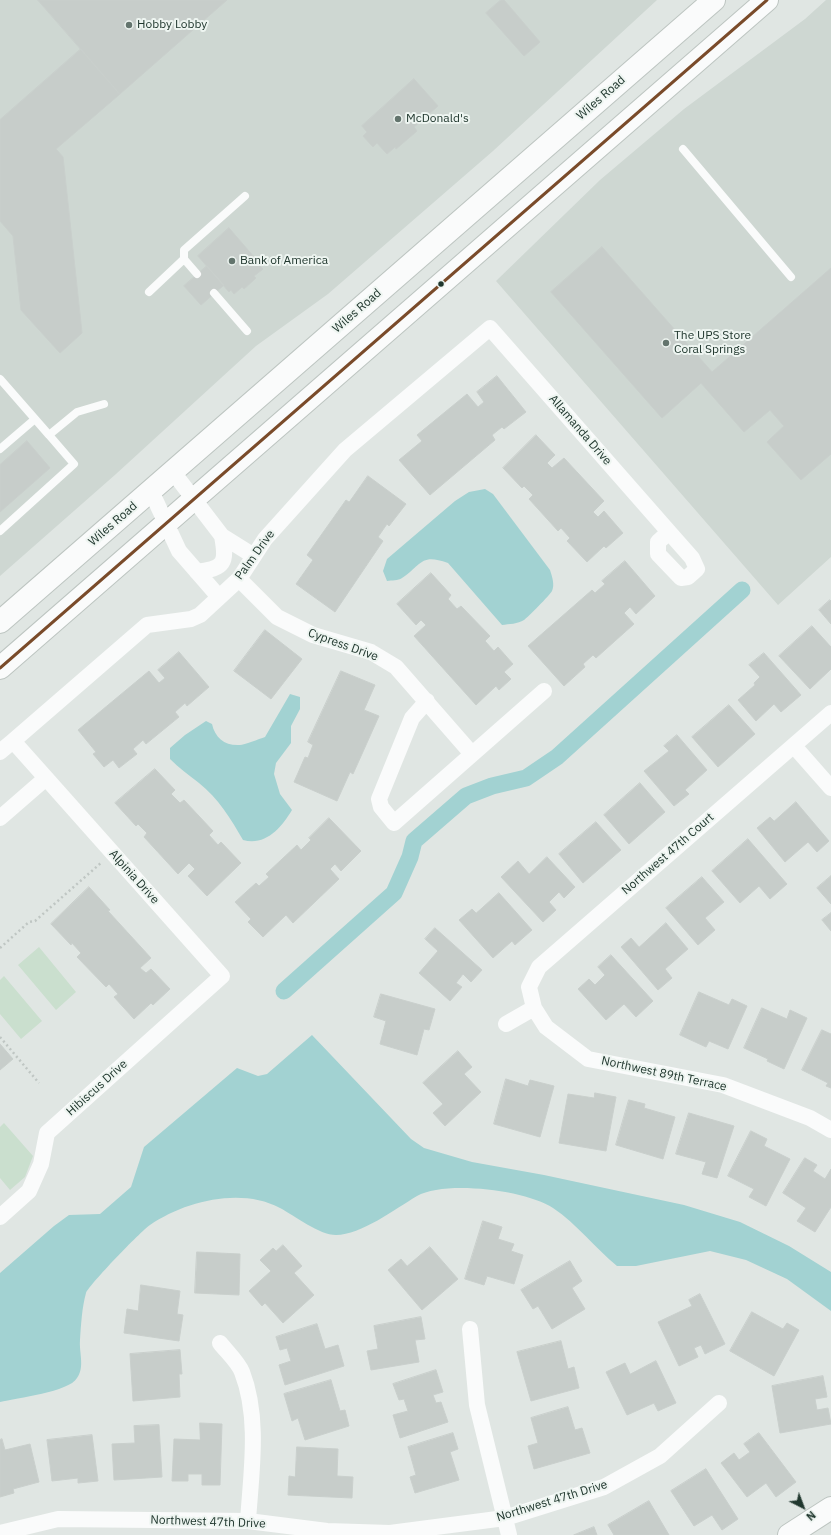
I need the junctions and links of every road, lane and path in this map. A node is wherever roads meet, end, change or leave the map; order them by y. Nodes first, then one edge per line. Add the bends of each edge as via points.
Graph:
1 (714, 0) edge
2 (767, 0) edge
3 (683, 149) dead end
4 (245, 196) dead end
5 (184, 259) junction
6 (197, 274) dead end
7 (791, 277) dead end
8 (148, 292) dead end
9 (214, 294) dead end
10 (490, 328) joint
11 (246, 331) dead end
12 (0, 378) edge
13 (104, 404) dead end
14 (35, 419) junction
15 (49, 435) junction
16 (0, 450) edge
17 (173, 472) junction
18 (151, 491) junction
19 (193, 499) junction
20 (166, 523) junction
21 (0, 531) edge
22 (669, 532) dead end
23 (222, 536) junction
24 (254, 556) junction
25 (197, 572) junction
26 (239, 579) junction
27 (219, 597) junction
28 (0, 622) edge
29 (0, 668) edge
30 (544, 691) dead end
31 (427, 701) junction
32 (831, 713) edge
33 (13, 741) junction
34 (794, 746) junction
35 (0, 752) edge
36 (472, 754) junction
37 (46, 778) junction
38 (831, 788) edge
39 (0, 818) edge
40 (113, 853) junction
41 (0, 948) edge
42 (222, 976) joint
43 (534, 1008) junction
44 (506, 1024) dead end
45 (0, 1037) edge
46 (39, 1083) dead end
47 (831, 1130) edge
48 (0, 1217) edge
49 (470, 1329) dead end
50 (220, 1343) dead end
51 (719, 1403) dead end
52 (831, 1508) edge
53 (506, 1518) junction
54 (248, 1521) junction
55 (0, 1533) edge
56 (509, 1535) edge
57 (789, 1535) edge

1 - 17 main road, Wiles Road
2 - 19 main road
3 - 7 lane
4 - 5 lane via 184,250
5 - 6 lane
5 - 8 lane
9 - 11 lane
10 - 22 street, Allamanda Drive
10 - 24 street, Palm Drive via 345,450 265,539
12 - 14 lane
13 - 15 lane via 77,412
14 - 15 lane
14 - 16 lane
15 - 21 lane via 74,464
17 - 18 main road, Wiles Road
17 - 19 street
18 - 20 street
18 - 28 main road, Wiles Road
19 - 20 main road
19 - 23 street
20 - 25 street via 179,551
20 - 29 main road
23 - 24 street
23 - 25 street via 225,556 220,565 214,570
24 - 26 street, Palm Drive
25 - 27 street
26 - 27 street, Palm Drive
26 - 31 street, Cypress Drive via 277,617 313,635 371,652 396,667
27 - 33 street, Palm Drive via 200,615 191,619 147,625
30 - 36 street
31 - 36 street, Cypress Drive
31 - 36 street via 412,718 379,800 381,807 394,823
32 - 34 street, Northwest 47th Court
33 - 35 street, Palm Drive
33 - 37 street
34 - 38 street
34 - 43 street, Northwest 47th Court via 539,967 529,987
37 - 39 street
37 - 40 street, Alpinia Drive
40 - 41 path
40 - 42 street, Alpinia Drive
42 - 48 street, Hibiscus Drive via 47,1133 41,1164 30,1191
43 - 44 street
43 - 47 street, Northwest 89th Terrace via 546,1027 588,1059 723,1085 810,1118
45 - 46 path
49 - 53 street via 476,1405
50 - 54 street via 241,1371 252,1404
51 - 53 street, Northwest 47th Drive via 660,1456 604,1487
52 - 57 main road
53 - 54 street, Northwest 47th Drive via 390,1532 327,1531
53 - 56 street
54 - 55 street, Northwest 47th Drive via 58,1519

